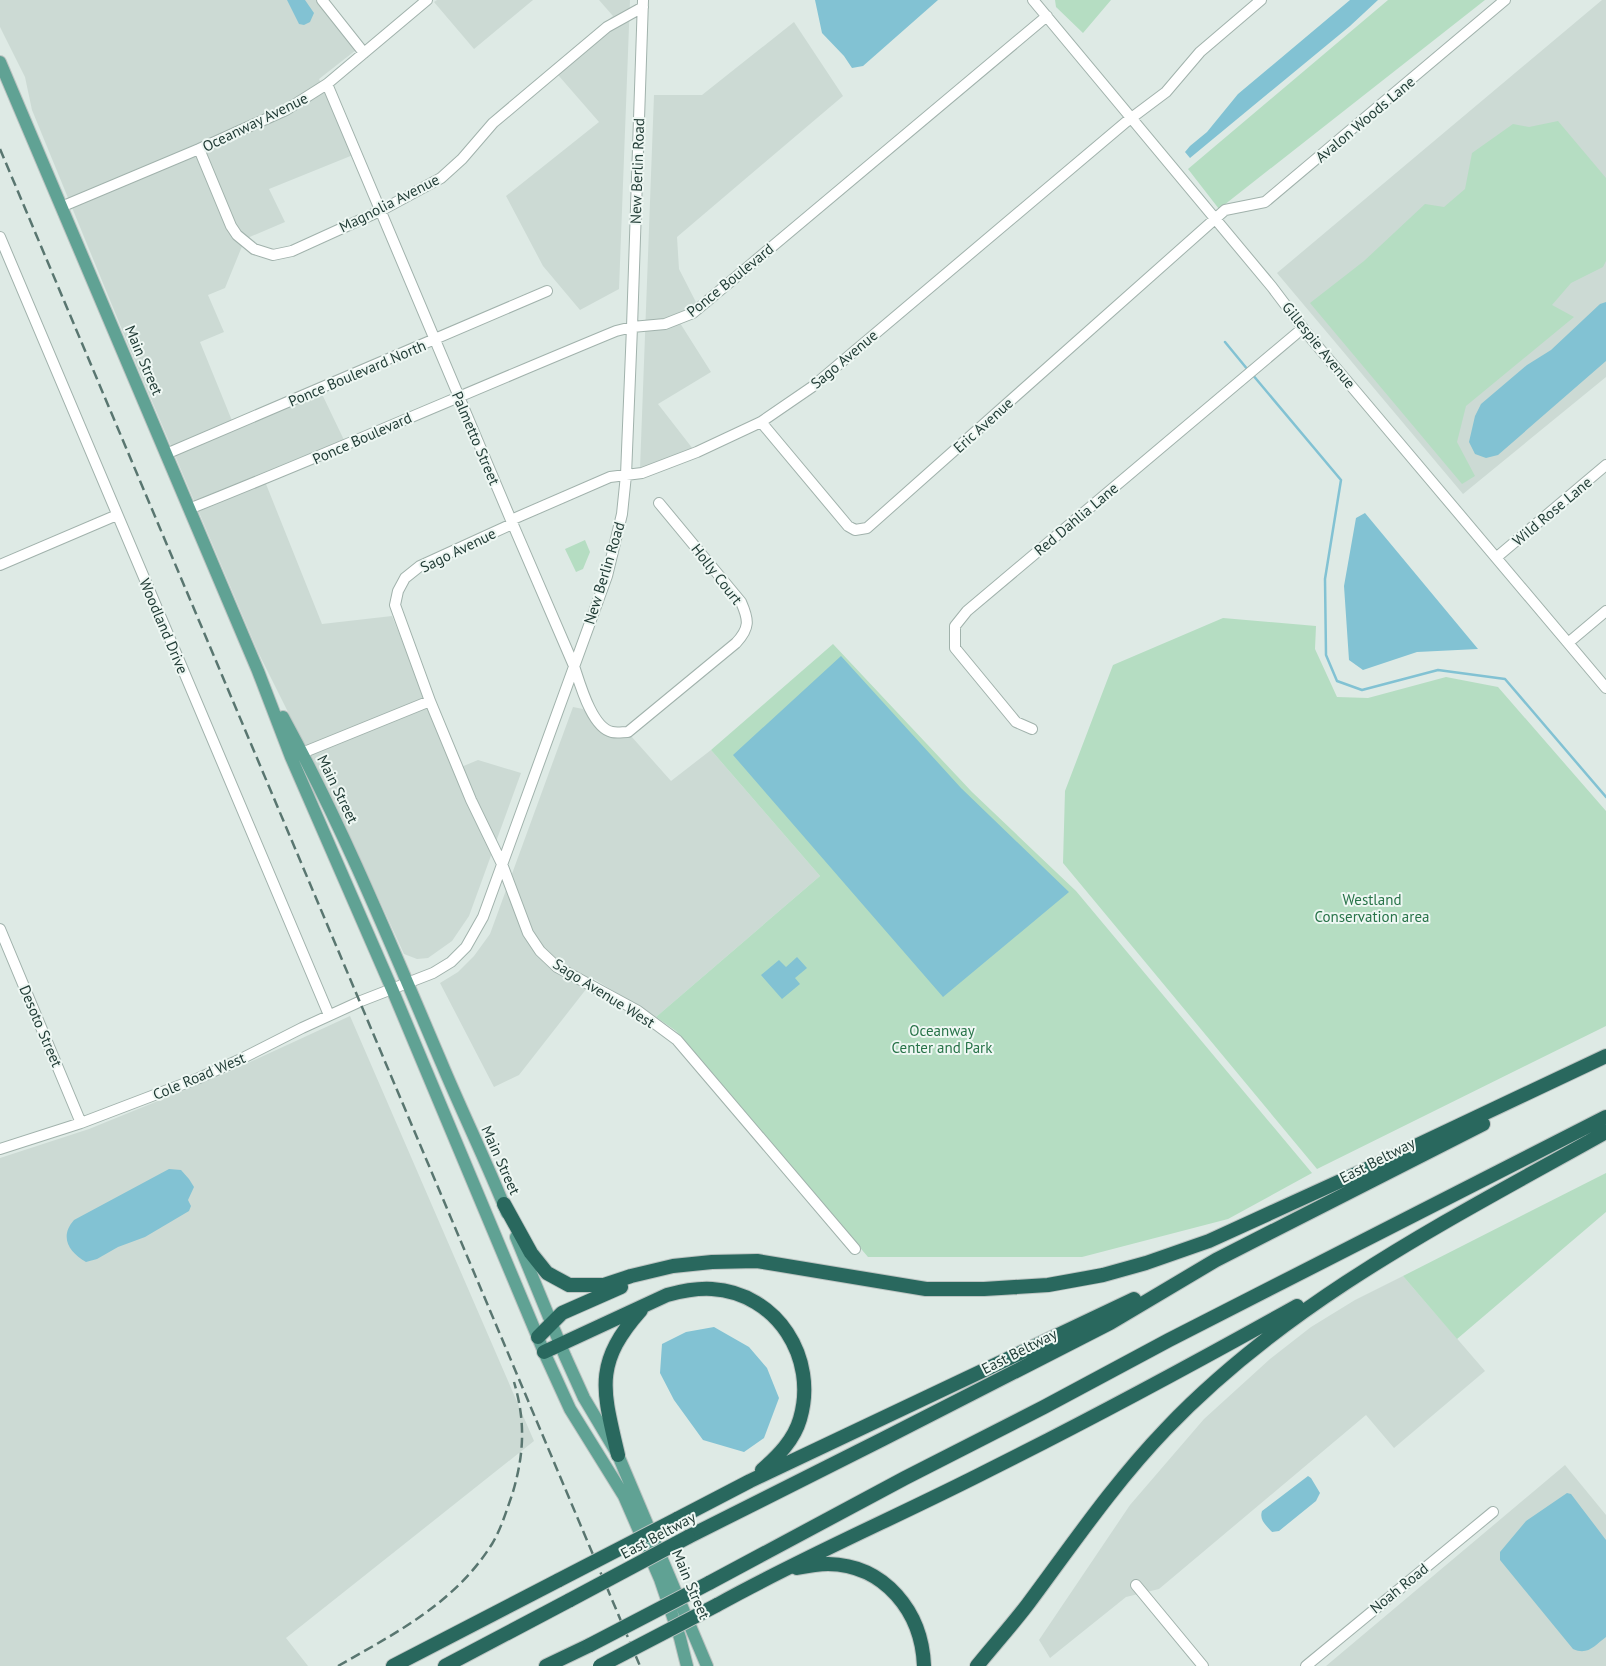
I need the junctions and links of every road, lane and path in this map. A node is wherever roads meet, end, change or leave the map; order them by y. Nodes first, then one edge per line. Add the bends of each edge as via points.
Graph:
1 (322, 0) edge
2 (427, 0) edge
3 (1033, 0) edge
4 (1261, 0) edge
5 (1505, 0) edge
6 (643, 3) edge
7 (1047, 16) junction
8 (364, 53) junction
9 (0, 62) edge
10 (327, 84) junction
11 (1131, 118) junction
12 (199, 150) junction
13 (61, 207) junction
14 (380, 211) junction
15 (1215, 218) junction
16 (0, 237) edge
17 (547, 291) dead end
18 (632, 327) junction
19 (1303, 328) junction
20 (435, 340) junction
21 (459, 396) junction
22 (761, 422) junction
23 (166, 454) junction
24 (1606, 465) edge
25 (626, 475) junction
26 (659, 504) dead end
27 (189, 509) junction
28 (117, 515) junction
29 (512, 522) junction
30 (1497, 557) junction
31 (0, 565) edge
32 (395, 605) joint
33 (1606, 611) edge
34 (1568, 643) junction
35 (574, 666) junction
36 (258, 671) junction
37 (1606, 688) edge
38 (430, 701) junction
39 (661, 706) joint
40 (1032, 729) dead end
41 (302, 753) junction
42 (502, 864) junction
43 (0, 929) edge
44 (408, 984) junction
45 (392, 989) junction
46 (329, 1015) junction
47 (1606, 1056) edge
48 (1606, 1060) edge
49 (1606, 1117) edge
50 (81, 1123) junction
51 (1606, 1132) edge
52 (0, 1149) edge
53 (504, 1204) junction
54 (855, 1249) dead end
55 (1396, 1251) junction
56 (1216, 1260) junction
57 (673, 1266) junction
58 (645, 1306) junction
59 (551, 1324) junction
60 (538, 1338) junction
61 (560, 1344) junction
62 (544, 1352) junction
63 (618, 1455) junction
64 (750, 1481) junction
65 (1493, 1512) dead end
66 (782, 1571) junction
67 (1136, 1585) dead end
68 (1026, 1606) junction
69 (393, 1666) edge
70 (445, 1666) edge
71 (546, 1666) edge
72 (600, 1666) edge
73 (687, 1666) edge
74 (707, 1666) edge
75 (924, 1666) edge
76 (978, 1666) edge
77 (987, 1666) edge
78 (1203, 1666) edge
79 (1306, 1666) edge

1 - 8 street
2 - 8 street, Oceanway Avenue
3 - 7 street, Gillespie Avenue
4 - 11 street, Sago Avenue via 1200,52 1166,92
5 - 15 street, Avalon Woods Lane via 1265,202 1225,210
6 - 14 street, Magnolia Avenue via 607,27 493,123 441,178
6 - 18 street, New Berlin Road
7 - 11 street, Gillespie Avenue
7 - 18 street, Ponce Boulevard via 693,313 665,324
8 - 10 street, Oceanway Avenue
9 - 13 main road, Main Street
10 - 12 street, Oceanway Avenue via 286,110
10 - 14 street, Palmetto Street
11 - 15 street, Gillespie Avenue
11 - 22 street, Sago Avenue via 812,387
12 - 13 street, Oceanway Avenue
12 - 14 street, Magnolia Avenue via 231,226 245,243 263,253 273,255 292,251
13 - 23 main road, Main Street
14 - 20 street, Palmetto Street
15 - 19 street, Gillespie Avenue
15 - 22 street, Eric Avenue via 866,528 855,530 848,526
16 - 28 street, Woodland Drive
17 - 20 street, Ponce Boulevard North
18 - 21 street, Ponce Boulevard
18 - 25 street, New Berlin Road
19 - 30 street, Gillespie Avenue
19 - 40 street, Red Dahlia Lane via 967,610 955,626 955,648 1016,722
20 - 21 street, Palmetto Street
20 - 23 street, Ponce Boulevard North
21 - 27 street, Ponce Boulevard
21 - 29 street, Palmetto Street
22 - 25 street, Sago Avenue via 697,452 642,473
23 - 27 main road, Main Street
24 - 30 street, Wild Rose Lane
25 - 29 street, Sago Avenue via 610,477
25 - 35 street, New Berlin Road via 622,514 607,576
26 - 39 street, Holly Court via 741,602 747,615 743,636
27 - 36 main road, Main Street
28 - 31 street
28 - 46 street, Woodland Drive
29 - 32 street, Sago Avenue via 420,566 405,578
29 - 35 street, Palmetto Street
30 - 34 street, Gillespie Avenue
32 - 38 street, Sago Avenue West
33 - 34 street
34 - 37 street, Gillespie Avenue
35 - 39 street, Palmetto Street via 593,713 600,725 611,732 628,732
35 - 42 street, New Berlin Road
36 - 41 main road, Main Street
36 - 45 main road, Main Street via 291,757
38 - 41 street
38 - 42 street, Sago Avenue West
41 - 44 main road, Main Street via 342,833
42 - 44 street, New Berlin Road via 483,917 466,947 439,970
42 - 54 street, Sago Avenue West via 528,933 540,952 558,967 638,1011 677,1040
43 - 50 street, Desoto Street
44 - 45 street, New Berlin Road
44 - 53 main road, Main Street
45 - 46 street, Cole Road West
45 - 60 main road, Main Street
46 - 50 street, Cole Road West via 199,1078
47 - 57 highway via 1218,1237 1103,1275 1013,1288 926,1289 757,1261
48 - 56 highway, East Beltway
49 - 71 highway, bridge via 1169,1340
50 - 52 street, Cole Road West
51 - 55 highway
53 - 57 highway via 531,1253 547,1273 569,1285 604,1285
53 - 59 main road, Main Street
55 - 66 highway via 1033,1447
55 - 68 highway via 1320,1298 1276,1330 1166,1429 1117,1484
56 - 64 highway
56 - 70 highway, East Beltway, bridge via 1110,1323 688,1537
57 - 59 highway via 562,1313
58 - 61 highway
58 - 63 highway via 614,1346 605,1378 605,1397
58 - 64 highway via 684,1291 726,1291 758,1304 774,1316 790,1336 802,1362 805,1392 800,1419 779,1455
59 - 60 highway
59 - 61 main road, Main Street
60 - 62 main road, Main Street
61 - 62 highway
61 - 63 main road, Main Street via 584,1398
62 - 73 main road, Main Street via 570,1409 624,1496 660,1579
63 - 74 main road, Main Street
64 - 69 highway, bridge
65 - 79 street, Noah Road
66 - 72 highway, bridge
66 - 75 highway via 828,1564 849,1567 888,1587 906,1605 916,1625
67 - 78 street
68 - 76 highway
68 - 77 highway

